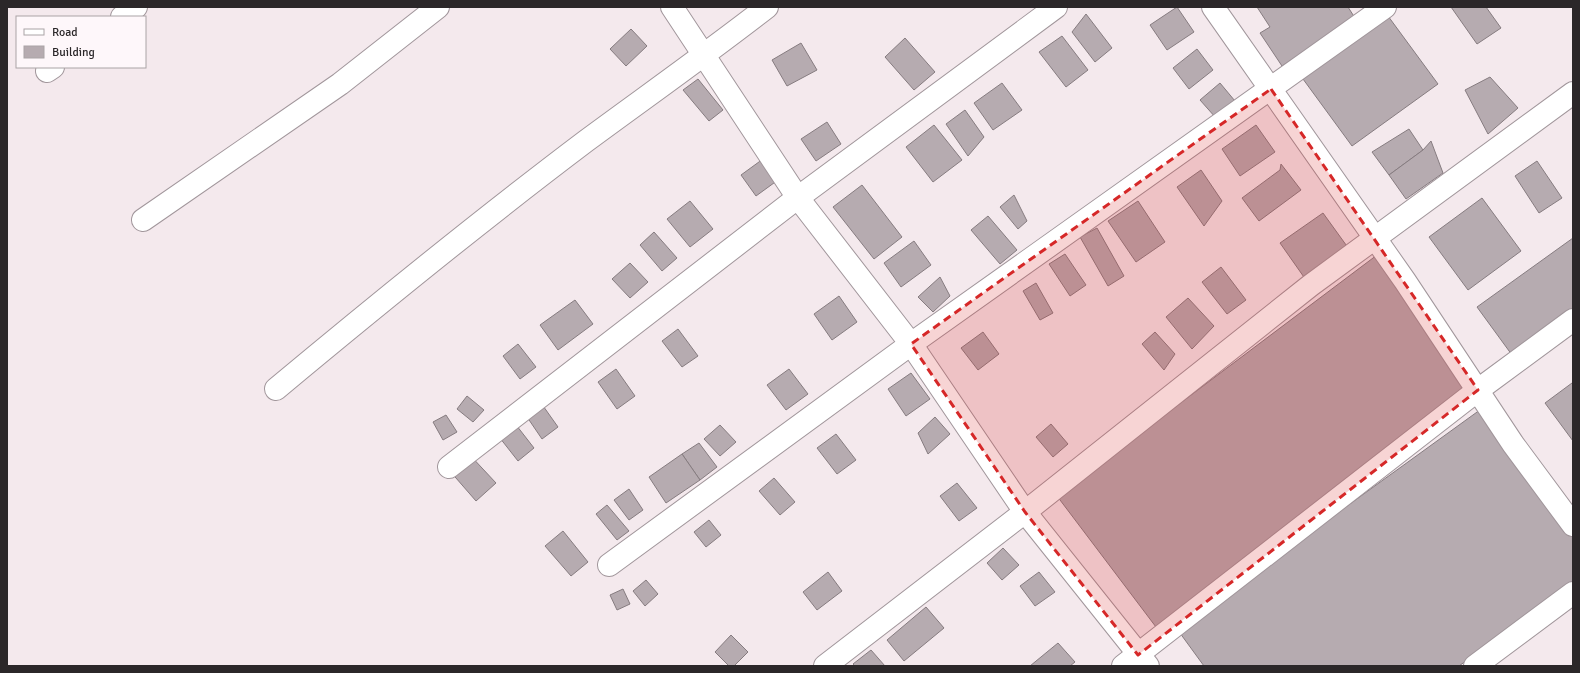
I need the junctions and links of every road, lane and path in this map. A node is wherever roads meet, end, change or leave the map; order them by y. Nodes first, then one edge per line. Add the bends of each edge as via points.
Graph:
1 (136, 7) edge
2 (438, 7) edge
3 (672, 7) edge
4 (767, 7) edge
5 (1056, 7) edge
6 (1212, 7) edge
7 (1385, 7) edge
8 (123, 16) edge
9 (704, 56) junction
10 (1271, 89) junction
11 (1573, 93) edge
12 (798, 198) junction
13 (143, 220) dead end
14 (1375, 237) junction
15 (1573, 320) edge
16 (911, 344) junction
17 (276, 388) dead end
18 (1478, 390) junction
19 (449, 467) dead end
20 (1025, 512) junction
21 (1573, 525) edge
22 (609, 565) dead end
23 (1573, 594) edge
24 (1137, 662) edge
25 (825, 666) edge
26 (1475, 666) edge

1 - 8 street
2 - 13 street via 340,84
3 - 9 street
4 - 9 street
5 - 12 street
6 - 10 street
7 - 10 street
9 - 12 street
9 - 17 street via 587,141 432,260
10 - 14 street
10 - 16 street
11 - 14 street
12 - 16 street
12 - 19 street
14 - 18 street
14 - 20 street
15 - 18 street
16 - 20 street
16 - 22 street
18 - 21 street via 1513,444
18 - 24 street
20 - 24 street
20 - 25 street
23 - 26 street

